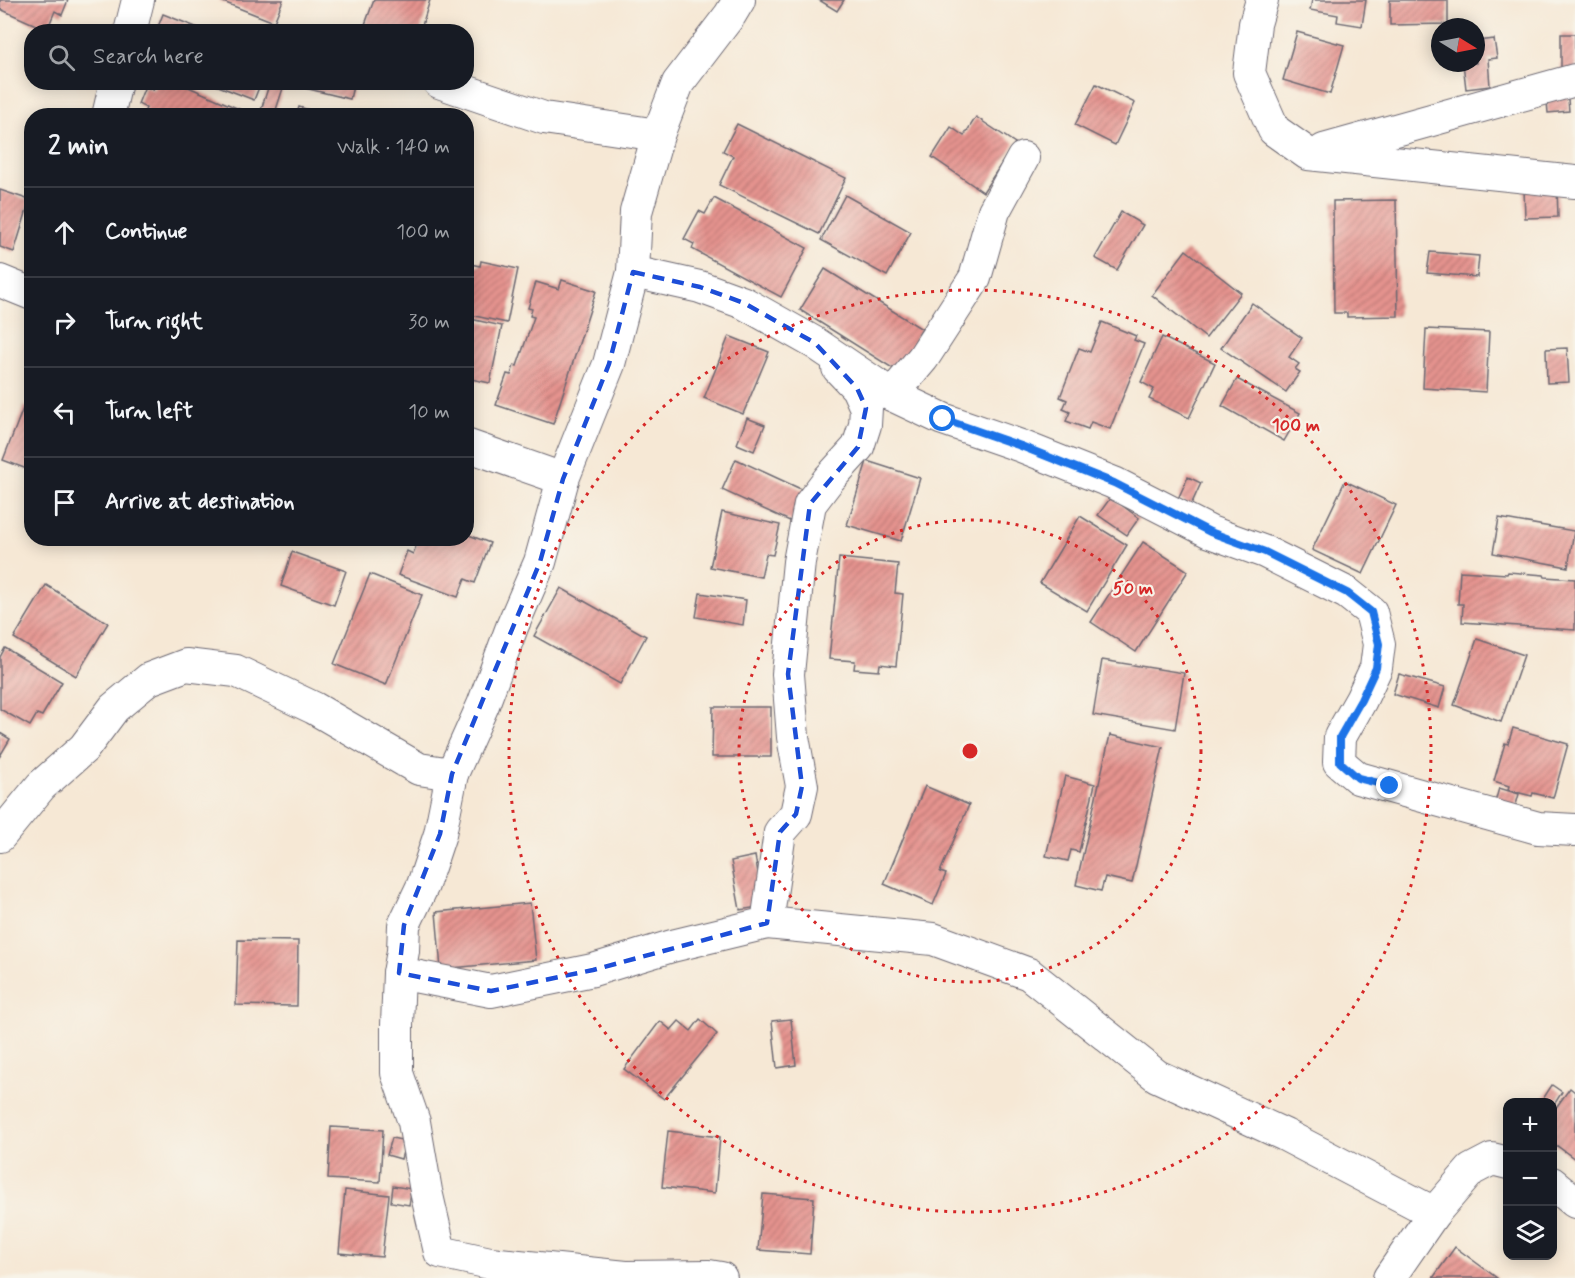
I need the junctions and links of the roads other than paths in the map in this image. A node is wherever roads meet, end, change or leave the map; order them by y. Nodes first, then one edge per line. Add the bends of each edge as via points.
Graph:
1 (138, 0) edge
2 (1262, 0) edge
3 (732, 5) edge
4 (132, 24) edge
5 (1575, 80) edge
6 (114, 90) edge
7 (462, 90) edge
8 (110, 108) edge
9 (658, 135) junction
10 (1308, 154) junction
11 (1023, 158) dead end
12 (1575, 182) edge
13 (633, 272) junction
14 (815, 343) junction
15 (892, 395) junction
16 (474, 448) edge
17 (563, 479) junction
18 (452, 774) junction
19 (1575, 830) edge
20 (0, 836) edge
21 (767, 923) junction
22 (399, 973) junction
23 (1503, 1162) edge
24 (1557, 1187) edge
25 (1575, 1202) edge
26 (1434, 1213) junction
27 (721, 1278) edge
28 (1389, 1278) edge

1 - 4 street
2 - 10 street via 1249,73 1274,130
3 - 9 street via 678,84
5 - 10 street
6 - 8 street
7 - 9 street via 544,118
9 - 13 street via 636,212
10 - 12 street
11 - 15 street via 994,211 975,278 923,358
13 - 14 street via 700,287 744,303
13 - 17 street via 609,364
14 - 15 street
14 - 21 street via 857,388 866,408 865,425 858,447 810,504 799,562 788,674 802,786 796,814 780,832
15 - 19 street via 943,419 1114,483 1210,532 1265,552 1347,593 1371,612 1379,644 1376,668 1340,737 1340,762 1358,778 1538,828
16 - 17 street
17 - 18 street via 540,562
18 - 20 street via 419,769 314,708 236,671 186,665 149,679 114,708 84,748 41,786
18 - 22 street via 440,834 404,925
21 - 22 street via 592,970 490,991
21 - 26 street via 933,939 1029,974 1157,1076 1285,1135
22 - 27 street via 397,1073 414,1122 440,1252 490,1263 626,1277
23 - 26 street via 1492,1159 1471,1170
24 - 25 street
26 - 28 street

